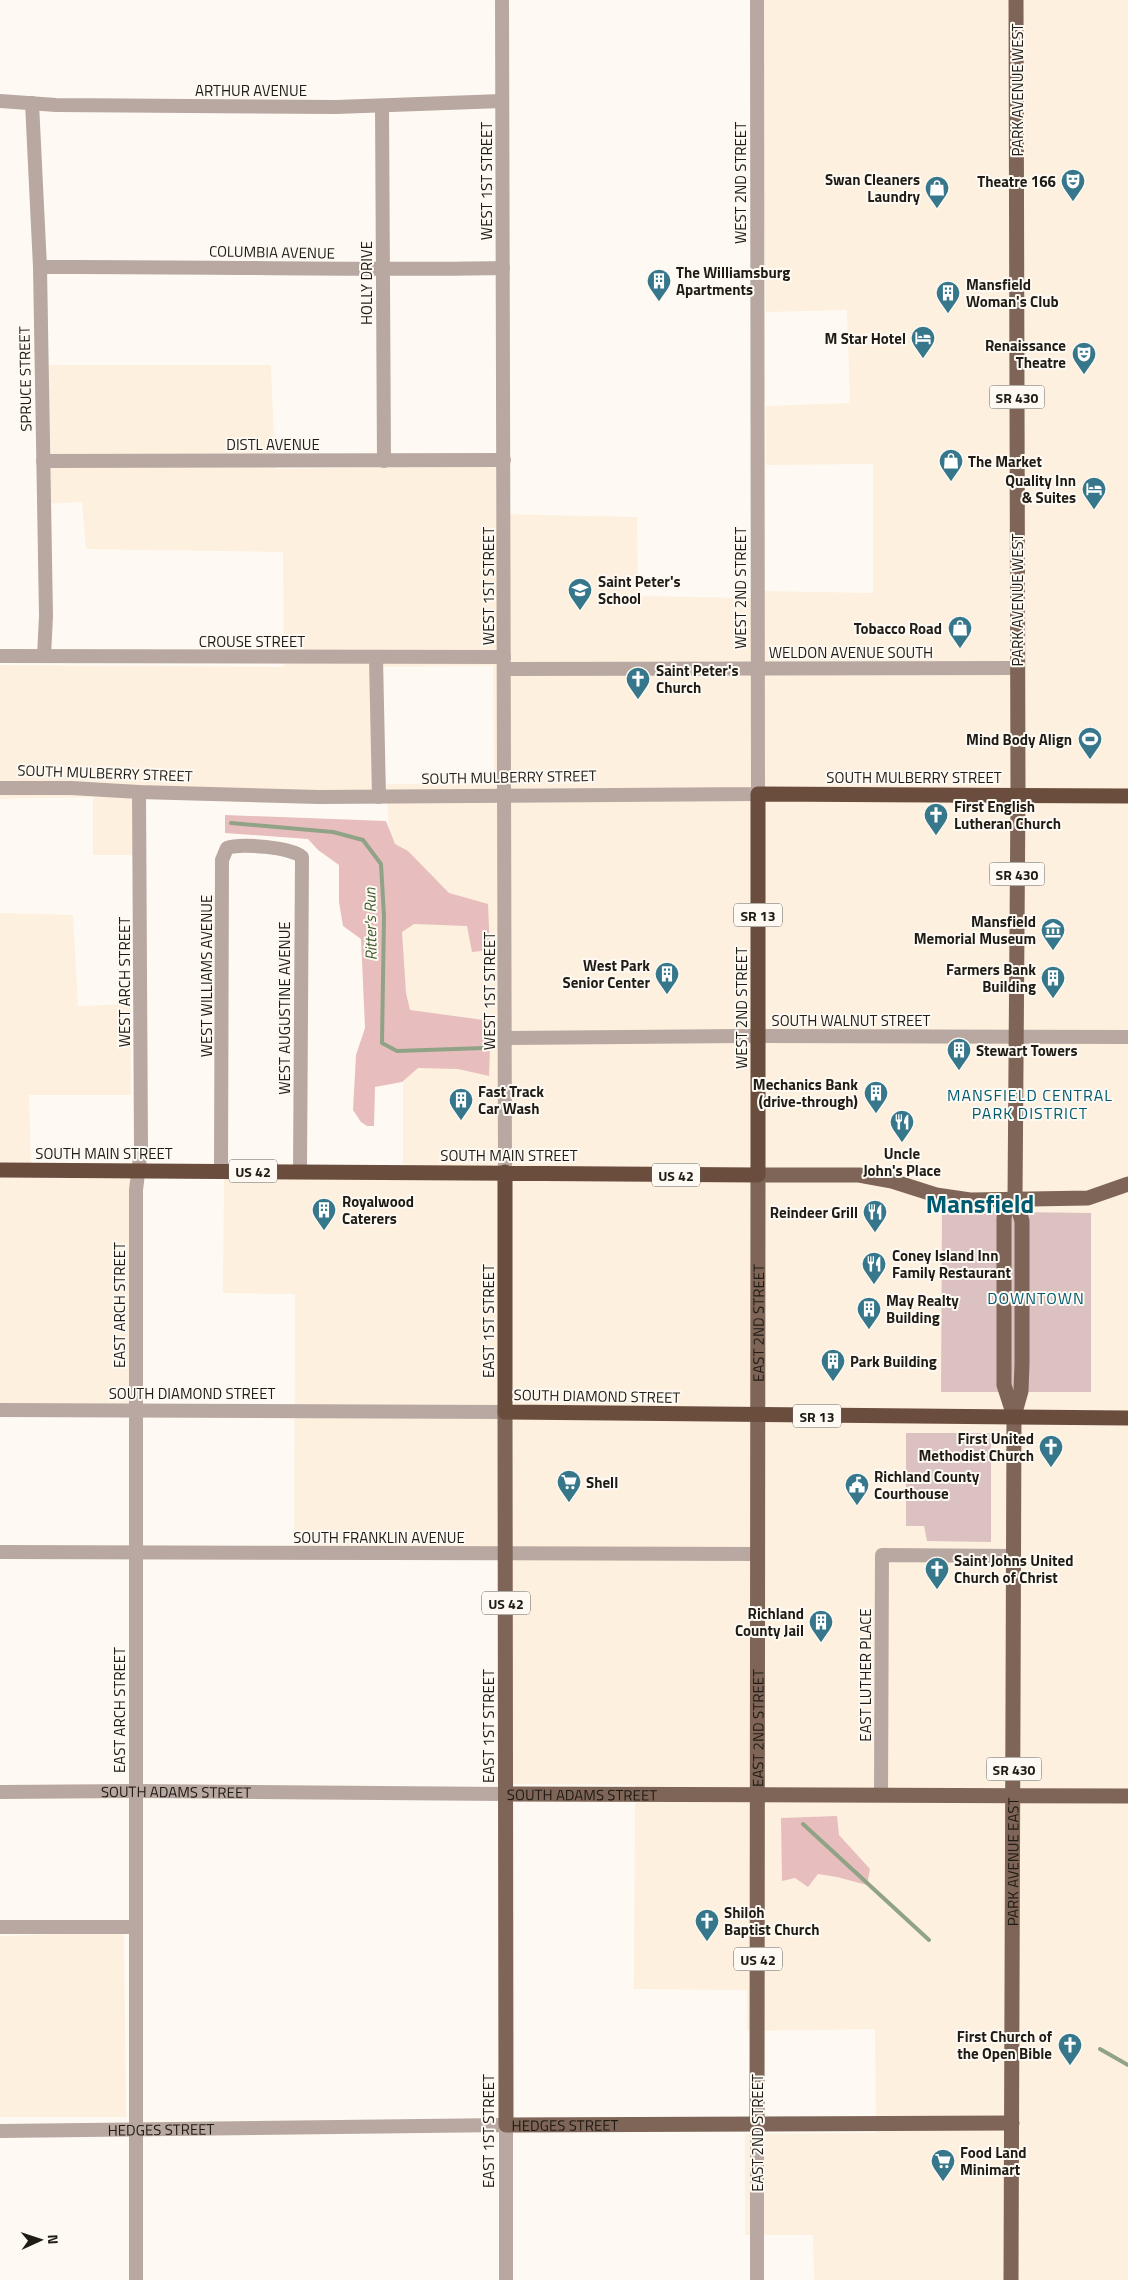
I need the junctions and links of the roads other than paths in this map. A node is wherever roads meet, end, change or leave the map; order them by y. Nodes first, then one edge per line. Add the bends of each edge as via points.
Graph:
1 (502, 0) edge
2 (757, 0) edge
3 (1016, 0) edge
4 (0, 101) edge
5 (32, 102) junction
6 (502, 102) junction
7 (382, 106) junction
8 (40, 267) junction
9 (503, 268) junction
10 (382, 270) junction
11 (504, 460) junction
12 (43, 461) junction
13 (384, 461) junction
14 (0, 656) edge
15 (44, 656) junction
16 (376, 658) junction
17 (504, 663) junction
18 (758, 668) junction
19 (1017, 668) junction
20 (0, 788) edge
21 (139, 792) junction
22 (758, 794) junction
23 (505, 795) junction
24 (1018, 795) junction
25 (1128, 796) edge
26 (379, 797) junction
27 (293, 852) joint
28 (758, 1036) junction
29 (1128, 1037) edge
30 (505, 1038) junction
31 (1017, 1038) junction
32 (0, 1170) edge
33 (138, 1171) junction
34 (221, 1171) junction
35 (300, 1171) junction
36 (505, 1172) junction
37 (758, 1175) junction
38 (1128, 1184) edge
39 (1015, 1199) junction
40 (0, 1410) edge
41 (135, 1410) junction
42 (505, 1412) junction
43 (758, 1416) junction
44 (1014, 1416) junction
45 (1128, 1418) edge
46 (135, 1551) junction
47 (0, 1552) edge
48 (506, 1553) junction
49 (758, 1554) junction
50 (1014, 1556) junction
51 (135, 1791) junction
52 (0, 1792) edge
53 (506, 1794) junction
54 (757, 1795) junction
55 (882, 1795) junction
56 (1014, 1796) junction
57 (1128, 1796) edge
58 (0, 1927) edge
59 (135, 1927) junction
60 (1012, 2123) junction
61 (757, 2124) junction
62 (506, 2125) junction
63 (135, 2129) junction
64 (0, 2131) edge
65 (136, 2280) edge
66 (506, 2280) edge
67 (756, 2280) edge
68 (1011, 2280) edge

1 - 6 street, WEST 1ST STREET
2 - 18 street, WEST 2ND STREET
3 - 19 main road, PARK AVENUE WEST / SR 430
4 - 5 street, ARTHUR AVENUE
5 - 7 street, ARTHUR AVENUE via 75,105
5 - 8 street, SPRUCE STREET
6 - 7 street, ARTHUR AVENUE
6 - 9 street, WEST 1ST STREET
7 - 10 street, HOLLY DRIVE
8 - 10 street, COLUMBIA AVENUE
8 - 12 street, SPRUCE STREET
9 - 10 street, COLUMBIA AVENUE
9 - 11 street, WEST 1ST STREET
10 - 13 street, HOLLY DRIVE
11 - 13 street, DISTL AVENUE
11 - 17 street, WEST 1ST STREET
12 - 13 street, DISTL AVENUE
12 - 15 street, SPRUCE STREET
14 - 15 street, CROUSE STREET
15 - 16 street, CROUSE STREET
16 - 17 street, CROUSE STREET
16 - 26 street
17 - 18 street, WELDON AVENUE SOUTH
17 - 23 street, WEST 1ST STREET
18 - 19 street, WELDON AVENUE SOUTH
18 - 22 street, WEST 2ND STREET
19 - 24 main road, PARK AVENUE WEST / SR 430
20 - 21 street, SOUTH MULBERRY STREET
21 - 26 street, SOUTH MULBERRY STREET
21 - 33 street, WEST ARCH STREET via 141,1149
22 - 23 street, SOUTH MULBERRY STREET
22 - 24 highway, SOUTH MULBERRY STREET
22 - 28 highway, WEST 2ND STREET / SR 13
23 - 26 street, SOUTH MULBERRY STREET
23 - 30 street, WEST 1ST STREET
24 - 25 highway, SOUTH MULBERRY STREET
24 - 31 main road, PARK AVENUE WEST / SR 430
27 - 34 street, WEST WILLIAMS AVENUE via 236,844 227,848 222,860
27 - 35 street, WEST AUGUSTINE AVENUE via 302,857
28 - 30 street, SOUTH WALNUT STREET
28 - 31 street, SOUTH WALNUT STREET
28 - 37 highway, WEST 2ND STREET / SR 13
29 - 31 street, SOUTH WALNUT STREET
30 - 36 street, WEST 1ST STREET
31 - 39 main road, PARK AVENUE WEST / SR 430
32 - 33 highway, SOUTH MAIN STREET / US 42
33 - 34 highway, SOUTH MAIN STREET / US 42
33 - 41 street, EAST ARCH STREET
34 - 35 highway, SOUTH MAIN STREET / US 42
35 - 36 highway, SOUTH MAIN STREET / US 42
36 - 37 highway, SOUTH MAIN STREET / US 42
36 - 42 highway, EAST 1ST STREET / US 42
37 - 39 main road, SOUTH MAIN STREET via 859,1175 952,1198
37 - 43 main road, EAST 2ND STREET / US 42
38 - 39 main road, SOUTH MAIN STREET via 1088,1198
39 - 44 main road, PARK AVENUE EAST / SR 430 via 1022,1221 1022,1364 1021,1390
40 - 41 street, SOUTH DIAMOND STREET
41 - 42 street, SOUTH DIAMOND STREET
41 - 46 street, EAST ARCH STREET
42 - 43 highway, SOUTH DIAMOND STREET / SR 13
42 - 48 main road, EAST 1ST STREET / US 42
43 - 44 highway, SOUTH DIAMOND STREET / SR 13
43 - 49 main road, EAST 2ND STREET / US 42
44 - 45 highway, SR 13
44 - 50 main road, PARK AVENUE EAST / SR 430
46 - 47 street, SOUTH FRANKLIN AVENUE
46 - 48 street, SOUTH FRANKLIN AVENUE
46 - 51 street, EAST ARCH STREET
48 - 49 street, SOUTH FRANKLIN AVENUE
48 - 53 main road, EAST 1ST STREET / US 42
49 - 54 main road, EAST 2ND STREET / US 42
50 - 55 street, EAST LUTHER PLACE via 882,1555
50 - 56 main road, PARK AVENUE EAST / SR 430
51 - 52 street, SOUTH ADAMS STREET
51 - 53 street, SOUTH ADAMS STREET
51 - 59 street, EAST ARCH STREET
53 - 54 main road, SOUTH ADAMS STREET
53 - 62 main road, EAST 1ST STREET / US 42
54 - 55 main road, SOUTH ADAMS STREET
54 - 61 main road, EAST 2ND STREET / US 42
55 - 56 main road, SOUTH ADAMS STREET
56 - 57 main road, SOUTH ADAMS STREET
56 - 60 main road, PARK AVENUE EAST / SR 430
58 - 59 street
59 - 63 street, EAST ARCH STREET
60 - 61 main road, HEDGES STREET
60 - 68 main road, PARK AVENUE EAST
61 - 62 main road, HEDGES STREET
61 - 67 street, EAST 2ND STREET
62 - 63 street, HEDGES STREET
62 - 66 street, EAST 1ST STREET
63 - 64 street, HEDGES STREET
63 - 65 street, EAST ARCH STREET

